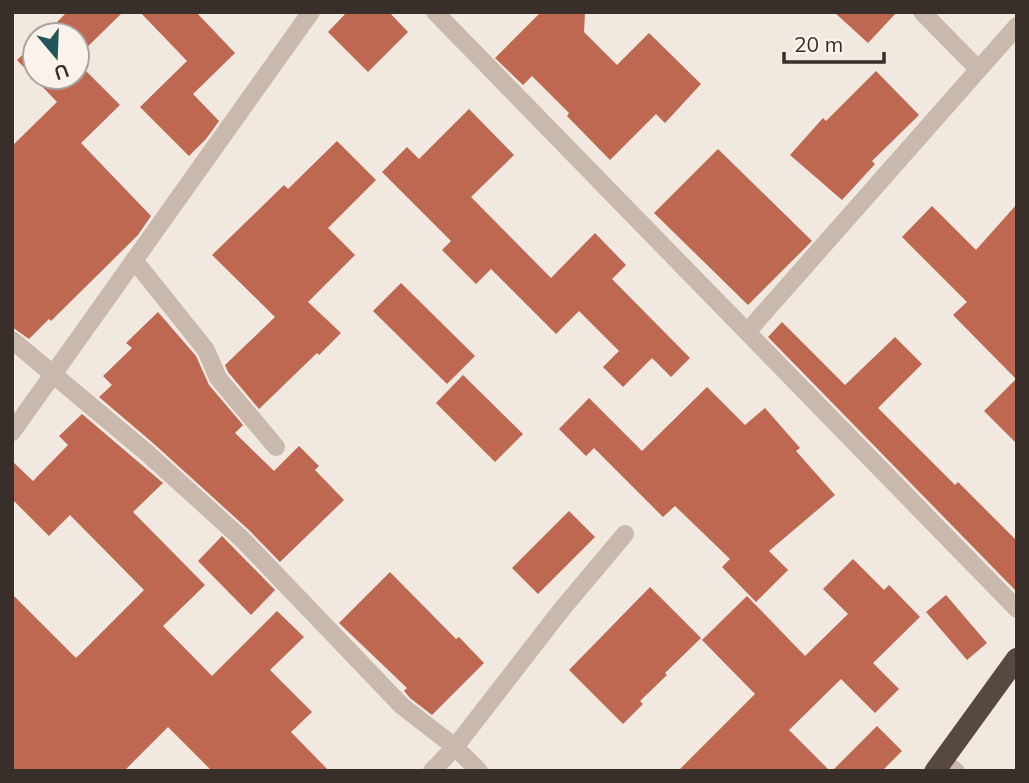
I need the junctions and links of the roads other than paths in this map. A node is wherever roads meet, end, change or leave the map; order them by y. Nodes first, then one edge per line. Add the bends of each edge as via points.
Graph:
1 (312, 12) edge
2 (435, 12) edge
3 (922, 12) edge
4 (1017, 26) edge
5 (978, 69) junction
6 (134, 260) junction
7 (747, 332) junction
8 (12, 340) edge
9 (53, 374) junction
10 (12, 432) edge
11 (276, 447) dead end
12 (625, 534) dead end
13 (1017, 609) edge
14 (1017, 658) edge
15 (455, 747) junction
16 (945, 767) edge
17 (432, 771) edge
18 (480, 771) edge

1 - 6 street
2 - 7 street
3 - 5 street
4 - 5 street
5 - 7 street
6 - 9 street
6 - 11 street via 206,350 218,378
7 - 13 street
8 - 9 street
9 - 10 street
9 - 15 street via 242,539 402,706
12 - 15 street
14 - 16 highway
15 - 17 street
15 - 18 street

